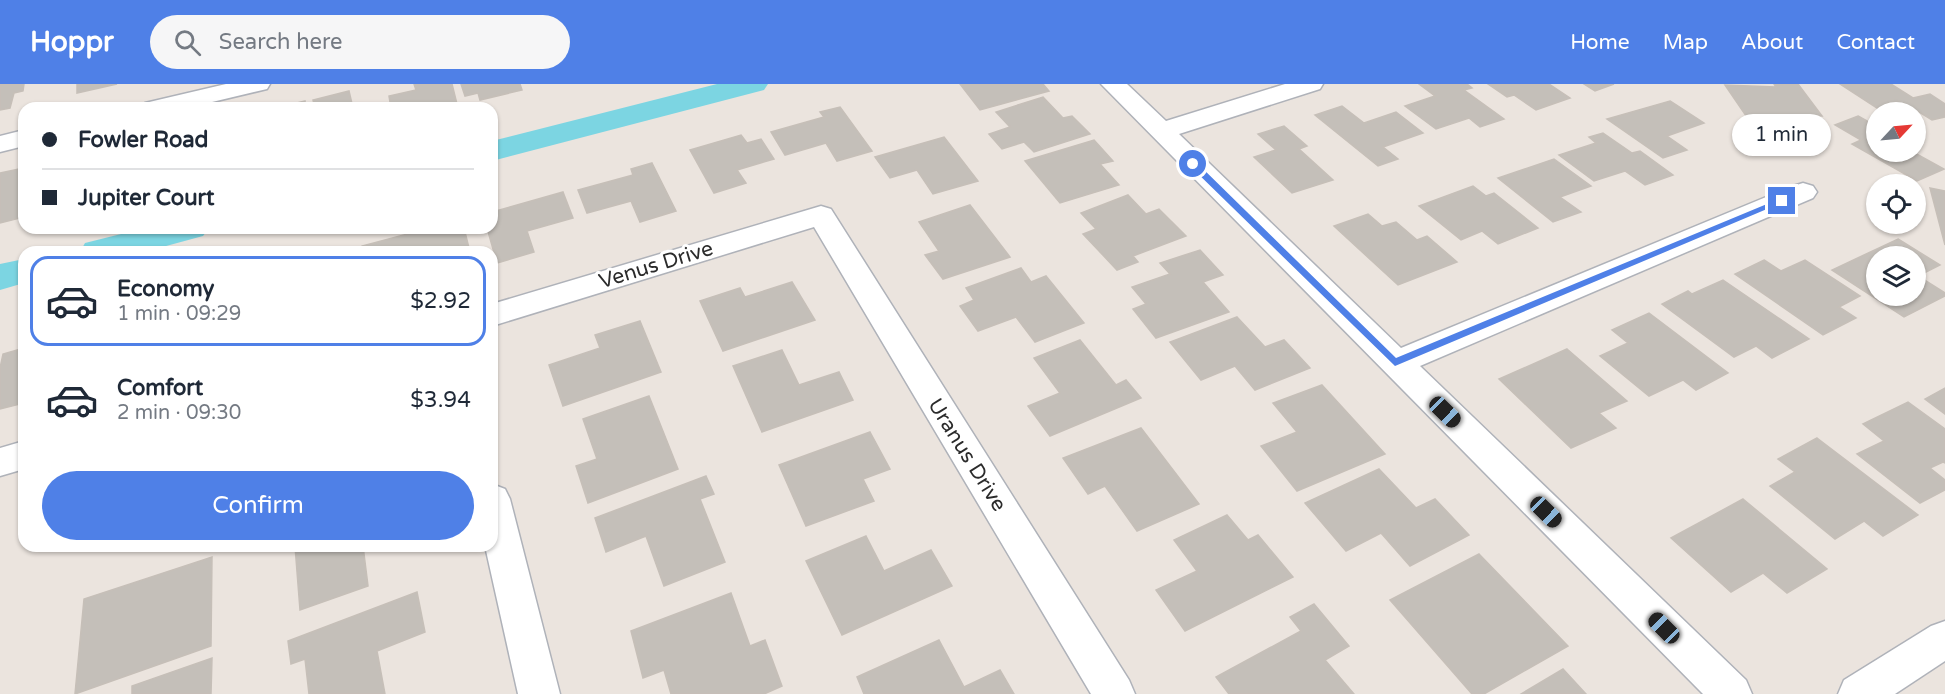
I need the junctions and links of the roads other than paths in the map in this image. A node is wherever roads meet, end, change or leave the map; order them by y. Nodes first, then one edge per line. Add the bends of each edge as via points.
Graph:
1 (258, 84) edge
2 (1113, 84) edge
3 (1311, 84) edge
4 (180, 102) edge
5 (1160, 131) junction
6 (18, 140) edge
7 (0, 144) edge
8 (1803, 192) dead end
9 (821, 215) joint
10 (498, 313) edge
11 (1395, 363) junction
12 (18, 457) edge
13 (0, 462) edge
14 (498, 524) edge
15 (1945, 639) edge
16 (539, 694) edge
17 (1114, 694) edge
18 (1731, 694) edge
19 (1859, 694) edge

1 - 4 street
2 - 5 street
3 - 5 street
5 - 11 street
6 - 7 street
8 - 11 street
9 - 10 street, Venus Drive
9 - 17 street, Uranus Drive
11 - 18 street
12 - 13 street
14 - 16 street
15 - 19 street

